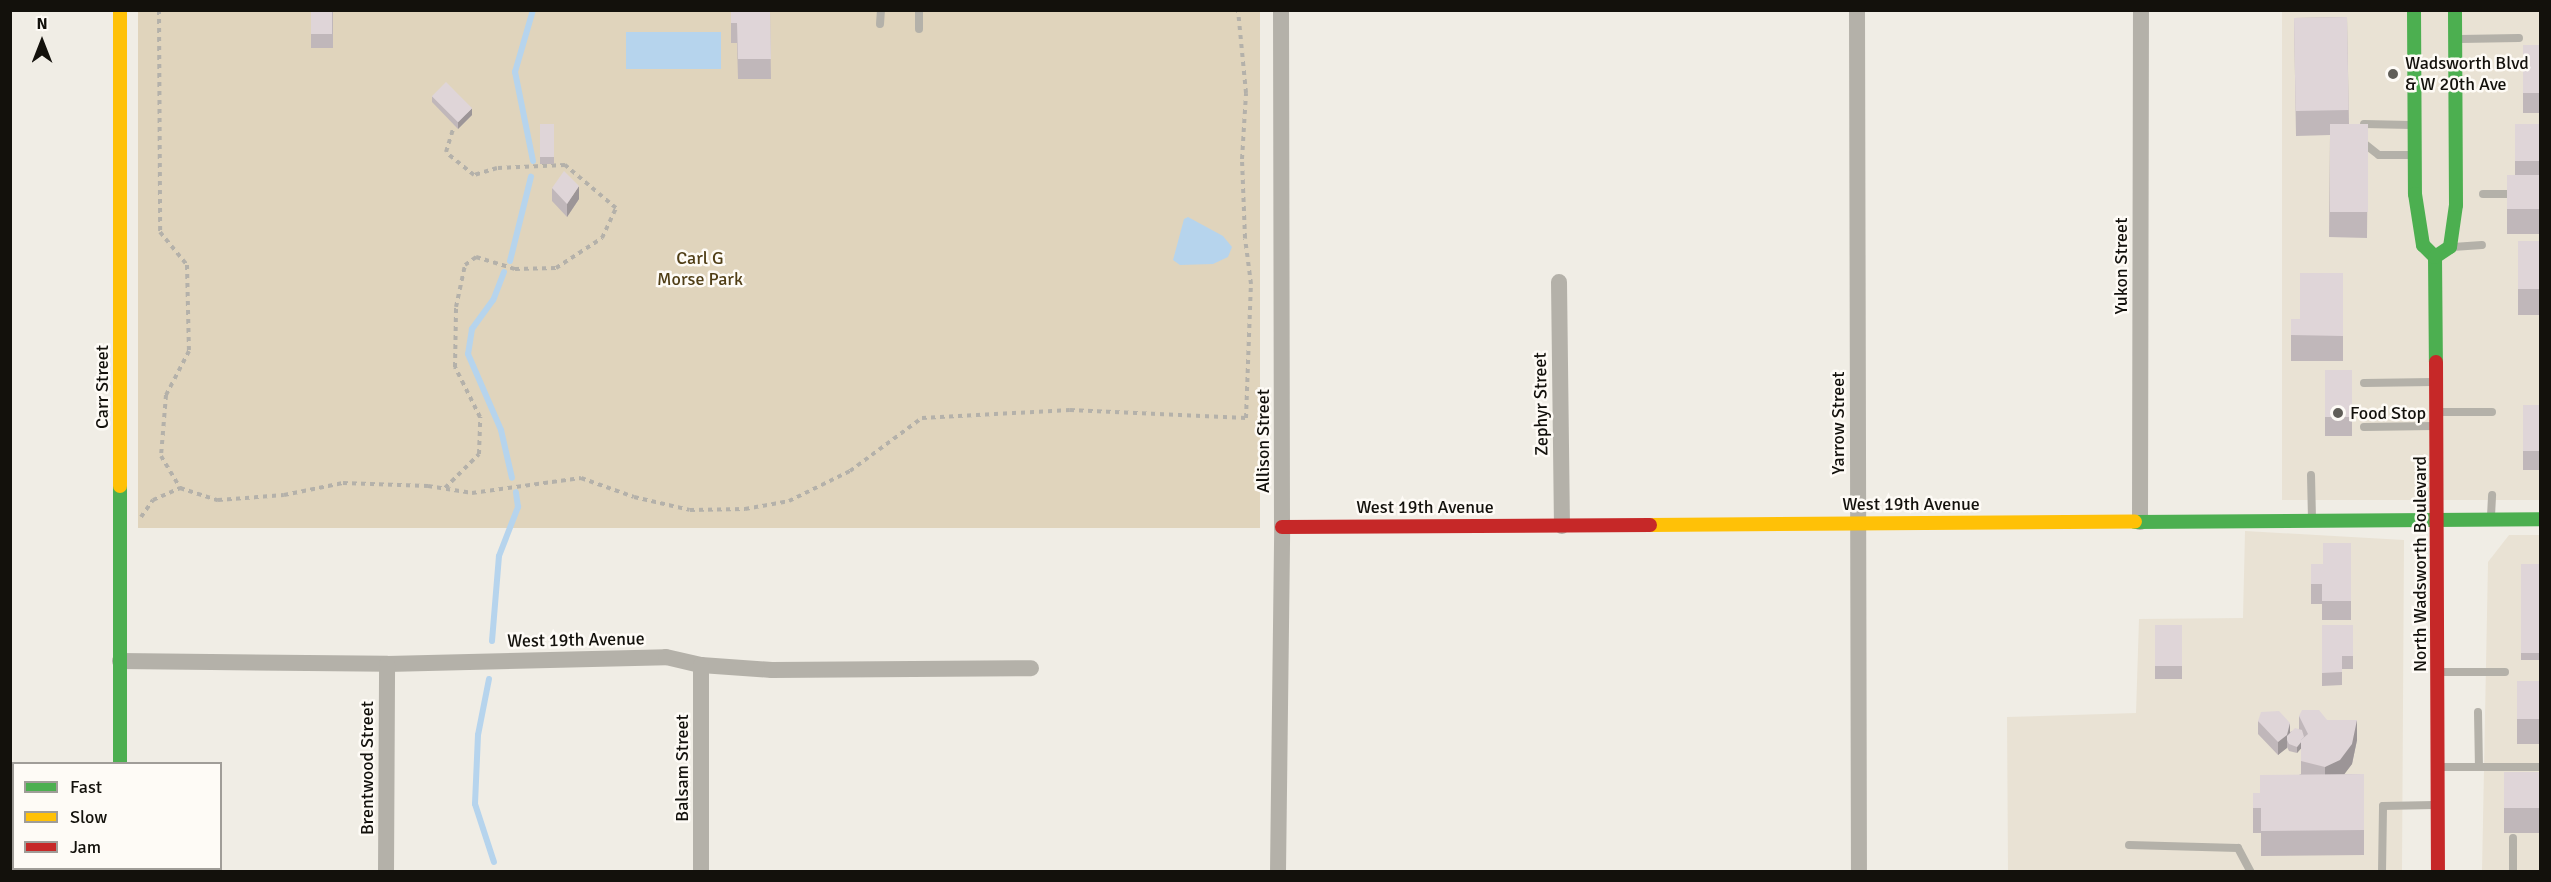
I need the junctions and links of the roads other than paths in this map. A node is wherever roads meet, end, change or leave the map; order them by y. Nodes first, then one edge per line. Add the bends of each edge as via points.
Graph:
1 (120, 10) edge
2 (881, 10) edge
3 (919, 10) edge
4 (1281, 10) edge
5 (1857, 10) edge
6 (2141, 10) edge
7 (2414, 10) edge
8 (2456, 10) edge
9 (880, 24) dead end
10 (919, 29) dead end
11 (2519, 38) dead end
12 (2455, 39) junction
13 (2364, 124) edge
14 (2414, 125) junction
15 (2366, 145) edge
16 (2415, 154) junction
17 (2483, 194) dead end
18 (2529, 194) edge
19 (2482, 245) dead end
20 (2450, 247) junction
21 (2435, 257) junction
22 (1559, 282) dead end
23 (2437, 382) junction
24 (2364, 383) dead end
25 (2437, 412) junction
26 (2492, 412) dead end
27 (2437, 426) junction
28 (2364, 427) dead end
29 (2311, 475) dead end
30 (2492, 495) dead end
31 (2541, 519) edge
32 (2438, 520) junction
33 (2491, 520) junction
34 (2312, 521) junction
35 (2140, 522) junction
36 (1858, 524) junction
37 (1562, 526) junction
38 (1282, 527) junction
39 (120, 661) junction
40 (387, 664) junction
41 (701, 665) junction
42 (1031, 668) dead end
43 (2438, 672) junction
44 (2505, 672) dead end
45 (2478, 712) dead end
46 (120, 762) edge
47 (2438, 767) junction
48 (2479, 767) junction
49 (2541, 767) edge
50 (2438, 805) junction
51 (2513, 838) dead end
52 (2129, 845) dead end
53 (2430, 871) edge
54 (2438, 871) edge
55 (386, 872) edge
56 (702, 872) edge
57 (1278, 872) edge
58 (1859, 872) edge
59 (2251, 872) edge
60 (2382, 872) edge
61 (2513, 872) edge

1 - 39 street, Carr Street
2 - 9 lane
3 - 10 lane
4 - 38 street, Allison Street
5 - 36 street, Yarrow Street
6 - 35 street, Yukon Street
7 - 14 street
8 - 12 street
11 - 12 lane
12 - 20 street via 2456,205
13 - 14 lane
14 - 16 street
15 - 16 lane via 2379,155
16 - 21 street via 2422,245
17 - 18 lane
19 - 20 lane
20 - 21 street
21 - 23 street, North Wadsworth Boulevard
22 - 37 street, Zephyr Street
23 - 24 lane
23 - 25 street, North Wadsworth Boulevard
25 - 26 lane
25 - 27 street, North Wadsworth Boulevard
27 - 28 lane
27 - 32 street, North Wadsworth Boulevard
29 - 34 lane
30 - 33 lane
31 - 33 street, West 19th Avenue
32 - 33 street, West 19th Avenue
32 - 34 street, West 19th Avenue
32 - 43 street, North Wadsworth Boulevard
34 - 35 street, West 19th Avenue
35 - 36 street, West 19th Avenue
36 - 37 street, West 19th Avenue
36 - 58 street, Yarrow Street
37 - 38 street, West 19th Avenue
38 - 57 street, Allison Street
39 - 40 street, West 19th Avenue
39 - 46 street, Carr Street
40 - 41 street, West 19th Avenue via 666,657
40 - 55 street, Brentwood Street
41 - 42 street, West 19th Avenue via 772,670
41 - 56 street, Balsam Street
43 - 44 lane
43 - 47 street, North Wadsworth Boulevard
45 - 48 lane
47 - 48 lane
47 - 50 street, North Wadsworth Boulevard
48 - 49 lane
50 - 54 street, North Wadsworth Boulevard
50 - 60 lane via 2382,806
51 - 61 lane
52 - 59 lane via 2238,848
53 - 54 lane

